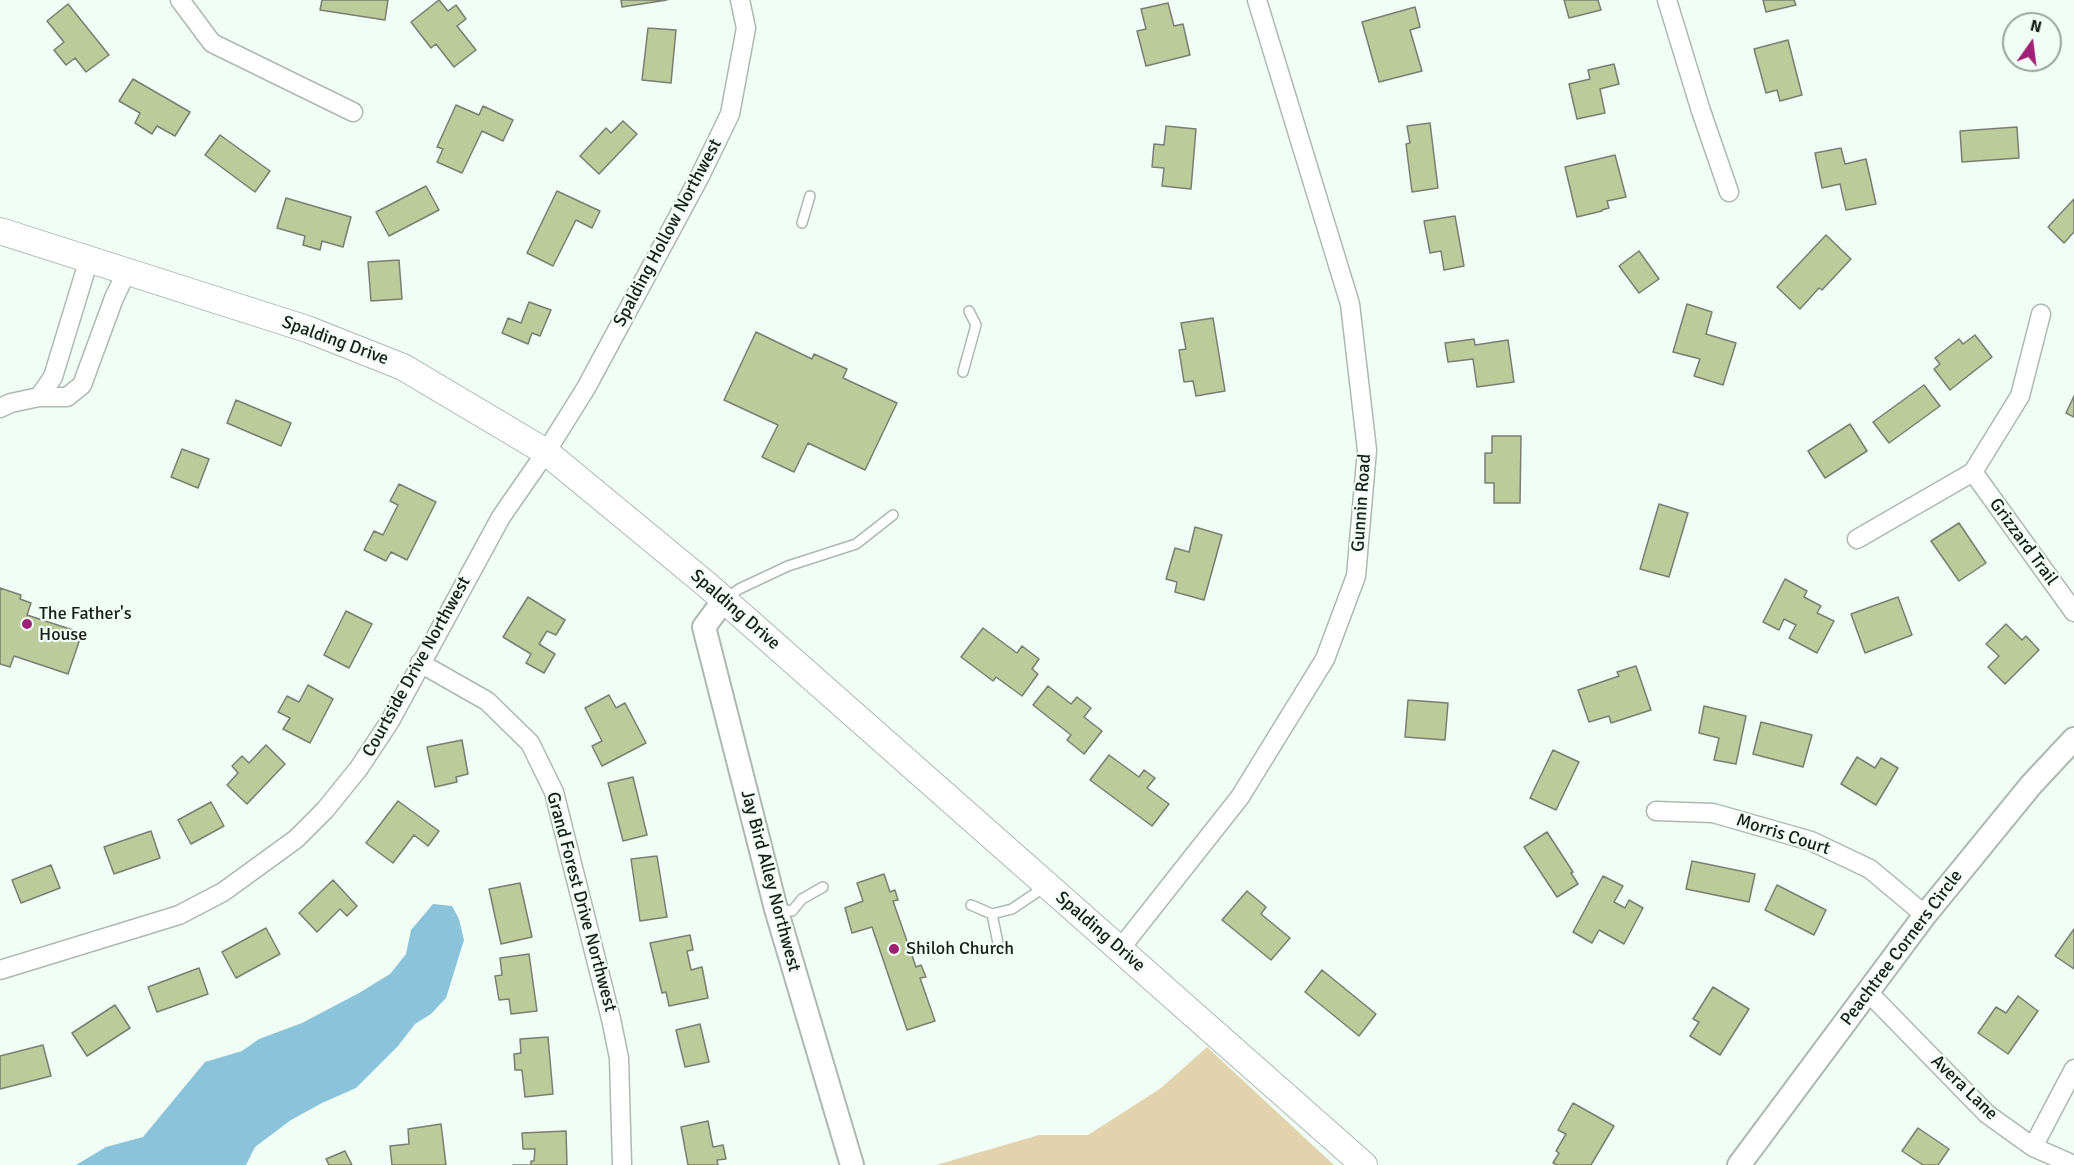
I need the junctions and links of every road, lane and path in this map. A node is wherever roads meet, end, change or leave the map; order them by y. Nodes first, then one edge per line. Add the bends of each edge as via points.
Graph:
1 (180, 0) edge
2 (740, 0) edge
3 (1257, 0) edge
4 (1667, 0) edge
5 (353, 112) dead end
6 (1729, 192) dead end
7 (810, 196) dead end
8 (801, 223) dead end
9 (0, 231) edge
10 (89, 259) junction
11 (127, 271) junction
12 (969, 311) dead end
13 (2041, 314) dead end
14 (963, 372) dead end
15 (39, 397) junction
16 (0, 408) edge
17 (546, 452) junction
18 (1973, 472) junction
19 (893, 515) dead end
20 (1857, 539) dead end
21 (724, 600) junction
22 (2074, 612) edge
23 (420, 663) junction
24 (2074, 740) edge
25 (1656, 811) dead end
26 (1048, 885) junction
27 (823, 887) dead end
28 (970, 905) dead end
29 (776, 909) junction
30 (992, 914) junction
31 (1925, 915) junction
32 (998, 943) dead end
33 (1120, 949) junction
34 (0, 970) edge
35 (1868, 992) junction
36 (2074, 1069) edge
37 (2033, 1147) junction
38 (622, 1165) edge
39 (852, 1165) edge
40 (1364, 1165) edge
41 (1739, 1165) edge
42 (2074, 1165) edge

1 - 5 street via 212,43
2 - 17 street, Spalding Hollow Northwest via 746,28 730,114 606,353
3 - 33 street, Gunnin Road via 1350,304 1367,450 1356,576 1325,659 1240,797
4 - 6 street
7 - 8 lane
9 - 10 main road, Spalding Drive
10 - 11 main road, Spalding Drive
10 - 15 street via 53,377
11 - 15 street via 82,385 67,397
11 - 17 main road, Spalding Drive via 307,329 403,367
12 - 14 lane via 976,325
13 - 18 street via 2020,396
15 - 16 street
17 - 21 main road, Spalding Drive
17 - 23 street, Courtside Drive Northwest via 501,517
18 - 20 street
18 - 22 street, Grizzard Trail
19 - 21 lane via 856,544 788,566
21 - 26 main road, Spalding Drive
21 - 29 street, Jay Bird Alley Northwest via 704,627
23 - 34 street, Courtside Drive Northwest via 390,721 359,768 325,810 262,865 223,892 179,915
23 - 38 street, Grand Forest Drive Northwest via 487,701 530,743 554,792 612,1019 619,1058
24 - 31 street, Peachtree Corners Circle via 2031,784
25 - 31 street, Morris Court via 1713,813 1811,841 1870,869
26 - 30 lane via 1012,909
26 - 33 main road, Spalding Drive
27 - 29 lane via 802,899 792,911
28 - 30 lane
29 - 39 street, Jay Bird Alley Northwest
30 - 32 lane
31 - 35 street, Peachtree Corners Circle
33 - 40 main road, Spalding Drive
35 - 37 street, Avera Lane via 1987,1114
35 - 41 street, Peachtree Corners Circle
36 - 37 street
37 - 42 street, Avera Lane

